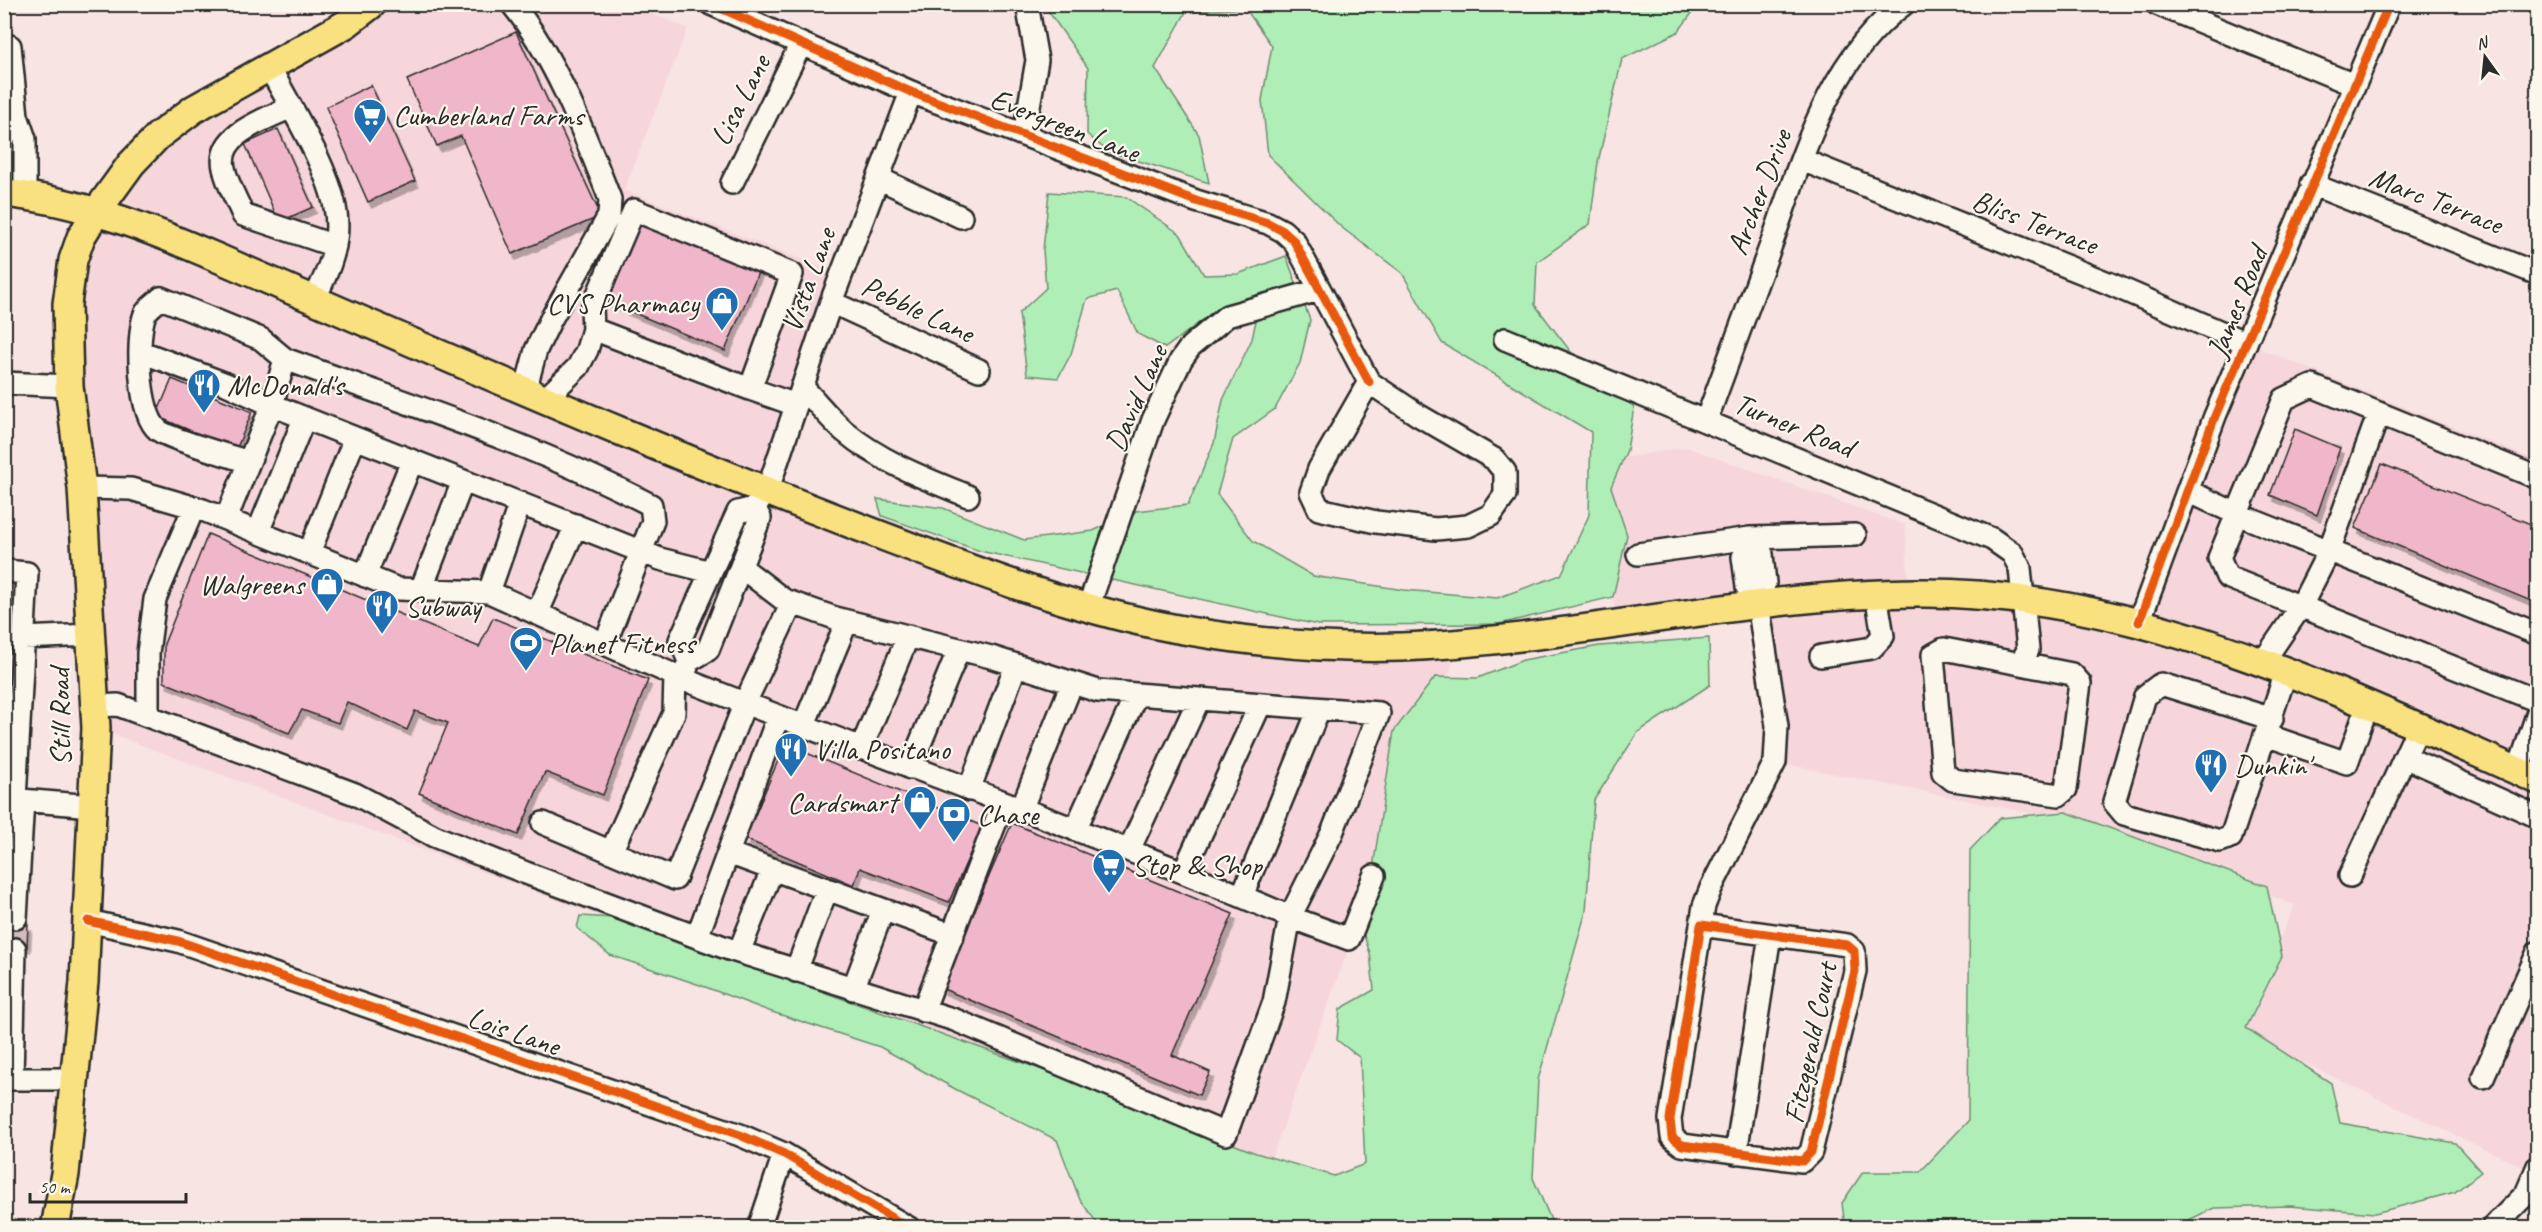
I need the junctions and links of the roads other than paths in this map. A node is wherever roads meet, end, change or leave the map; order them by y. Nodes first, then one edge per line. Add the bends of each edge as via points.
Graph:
1 (372, 4) edge
2 (512, 4) edge
3 (711, 4) edge
4 (1027, 4) edge
5 (1904, 4) edge
6 (2157, 4) edge
7 (2389, 4) edge
8 (801, 44) junction
9 (10, 46) dead end
10 (268, 65) junction
11 (2354, 85) junction
12 (911, 92) junction
13 (291, 107) junction
14 (17, 116) junction
15 (1024, 135) junction
16 (4, 137) edge
17 (1802, 160) junction
18 (878, 178) junction
19 (732, 183) dead end
20 (2311, 184) junction
21 (15, 194) edge
22 (97, 211) junction
23 (961, 217) dead end
24 (335, 246) junction
25 (2538, 274) edge
26 (1319, 290) junction
27 (314, 299) junction
28 (831, 302) junction
29 (593, 329) junction
30 (1505, 339) dead end
31 (2246, 343) junction
32 (142, 352) junction
33 (285, 359) junction
34 (979, 370) dead end
35 (4, 382) edge
36 (1369, 382) junction
37 (69, 386) junction
38 (750, 389) junction
39 (534, 396) junction
40 (799, 396) junction
41 (272, 405) junction
42 (2379, 414) junction
43 (304, 418) junction
44 (1706, 421) junction
45 (355, 438) junction
46 (412, 461) junction
47 (249, 462) junction
48 (2538, 478) edge
49 (463, 481) junction
50 (82, 488) junction
51 (2188, 491) junction
52 (968, 496) dead end
53 (761, 500) junction
54 (520, 503) junction
55 (194, 507) junction
56 (2237, 514) junction
57 (226, 519) junction
58 (576, 525) junction
59 (258, 532) junction
60 (1855, 535) dead end
61 (1751, 544) junction
62 (2329, 551) junction
63 (643, 552) junction
64 (309, 553) junction
65 (1638, 554) dead end
66 (741, 567) junction
67 (4, 571) edge
68 (711, 572) junction
69 (365, 576) junction
70 (421, 590) junction
71 (489, 592) junction
72 (1876, 594) junction
73 (1758, 598) junction
74 (2025, 601) junction
75 (788, 602) junction
76 (2301, 606) junction
77 (1088, 608) junction
78 (537, 614) junction
79 (847, 621) junction
80 (2139, 622) junction
81 (91, 634) junction
82 (2538, 634) edge
83 (908, 636) junction
84 (23, 638) junction
85 (605, 644) junction
86 (959, 649) junction
87 (1821, 656) dead end
88 (2021, 662) junction
89 (1016, 665) junction
90 (2274, 667) junction
91 (682, 672) junction
92 (1072, 683) junction
93 (1136, 695) junction
94 (1198, 701) junction
95 (2538, 701) edge
96 (745, 704) junction
97 (1260, 705) junction
98 (95, 706) junction
99 (2367, 707) junction
100 (1319, 709) junction
101 (2538, 712) edge
102 (148, 716) junction
103 (778, 717) junction
104 (803, 727) junction
105 (2269, 727) junction
106 (2418, 728) junction
107 (861, 749) junction
108 (2405, 757) junction
109 (910, 768) junction
110 (2528, 776) edge
111 (969, 790) junction
112 (14, 800) edge
113 (92, 806) junction
114 (1012, 806) junction
115 (2538, 817) edge
116 (543, 823) dead end
117 (1075, 830) junction
118 (1129, 850) junction
119 (611, 852) junction
120 (728, 854) junction
121 (772, 870) junction
122 (1184, 872) junction
123 (1374, 876) dead end
124 (2350, 876) dead end
125 (826, 889) junction
126 (1242, 896) junction
127 (883, 910) junction
128 (1290, 917) junction
129 (16, 918) tunnel mouth
130 (88, 921) junction
131 (1701, 925) junction
132 (952, 935) junction
133 (1770, 935) junction
134 (697, 938) junction
135 (15, 949) tunnel mouth
136 (739, 952) junction
137 (2538, 952) edge
138 (796, 971) junction
139 (853, 989) junction
140 (923, 1011) junction
141 (2483, 1077) dead end
142 (8, 1078) edge
143 (74, 1079) junction
144 (784, 1154) junction
145 (1736, 1154) junction
146 (2538, 1166) edge
147 (55, 1227) edge
148 (759, 1227) edge
149 (909, 1227) edge
150 (2492, 1227) edge

1 - 10 main road, Still Road via 346,24
2 - 39 street via 554,70 610,199 609,216 536,350
3 - 8 street, Evergreen Lane
4 - 15 street via 1037,60
5 - 17 street, Archer Drive via 1865,39 1833,89
6 - 11 street
7 - 11 street, James Road
8 - 12 street, Evergreen Lane
8 - 19 street, Lisa Lane
9 - 14 street
10 - 13 street
10 - 22 main road, Still Road via 194,108 158,136 131,164
11 - 20 street, James Road
12 - 15 street, Evergreen Lane
12 - 18 street, Vista Lane
13 - 24 street via 336,207
13 - 24 street via 238,133 223,154 224,167 243,215
14 - 16 street
14 - 21 street via 25,139
15 - 26 street, Evergreen Lane via 1284,231 1294,241
17 - 31 street, Bliss Terrace
17 - 44 street, Archer Drive
18 - 23 street
18 - 28 street, Vista Lane
20 - 25 street, Marc Terrace
20 - 31 street, James Road
21 - 22 main road
22 - 27 main road
22 - 37 main road, Still Road via 72,260
24 - 27 street via 330,270
26 - 36 street, Evergreen Lane
26 - 77 street, David Lane via 1227,316 1191,346 1153,420
27 - 39 main road
28 - 34 street, Pebble Lane
28 - 40 street, Vista Lane
29 - 38 street
29 - 38 street via 592,308 634,210 792,274
29 - 39 street via 578,367
30 - 44 street, Turner Road
31 - 51 street, James Road
32 - 33 street via 140,333 146,312 161,298 261,339
32 - 41 street
32 - 47 street via 147,414 158,430
33 - 41 street
33 - 63 street via 471,426 651,505 653,521
35 - 37 street
36 - 36 street via 1318,469 1311,492 1319,509 1376,522 1436,529 1468,526 1491,515 1505,495 1505,472 1494,459
37 - 50 main road, Still Road
38 - 40 street
39 - 53 main road
40 - 52 street via 871,450
40 - 53 street, Vista Lane
41 - 43 street
41 - 47 street
42 - 48 street
42 - 56 street via 2312,386 2284,399
42 - 62 street
43 - 45 street
43 - 59 street
44 - 74 street, Turner Road via 1992,539 2012,553 2020,568
45 - 46 street
45 - 64 street
46 - 49 street
46 - 69 street
47 - 57 street
49 - 54 street
49 - 70 street
50 - 55 street via 131,489
50 - 81 main road, Still Road
51 - 56 street
51 - 80 street, James Road
53 - 66 street, Vista Lane via 760,518
53 - 68 street via 738,512
53 - 77 main road
54 - 58 street
54 - 71 street
55 - 57 street
55 - 102 street via 156,599 148,653
56 - 62 street
56 - 76 street via 2219,558 2227,577
57 - 59 street
58 - 63 street
58 - 78 street
59 - 64 street
60 - 61 street
61 - 65 street
61 - 73 street, Fitzgerald Court via 1762,554 1765,583
62 - 76 street
62 - 82 street
63 - 68 street
63 - 85 street
64 - 69 street
66 - 75 street
66 - 91 street via 708,650
67 - 84 street via 27,573
68 - 91 street via 680,640
69 - 70 street via 398,589
70 - 71 street
71 - 78 street
72 - 73 main road
72 - 74 main road via 1927,592
72 - 87 street via 1883,636 1872,648
73 - 77 main road via 1555,633 1403,647 1319,646 1188,631
73 - 131 street, Fitzgerald Court via 1777,726 1775,762 1711,888
74 - 80 main road
74 - 88 street, Turner Road via 2028,650
75 - 79 street
75 - 96 street
76 - 90 street
76 - 95 street
78 - 85 street
79 - 83 street
79 - 104 street
80 - 90 main road
81 - 84 street
81 - 98 main road, Still Road
83 - 86 street
83 - 107 street
84 - 112 street
85 - 91 street
86 - 89 street
86 - 109 street
88 - 88 street via 2072,674 2080,683 2066,789 2059,795 1953,780 1943,772 1933,655 1944,649
89 - 92 street
89 - 111 street
90 - 99 main road
90 - 105 street
91 - 96 street
91 - 119 street via 674,713
92 - 93 street via 1098,691
92 - 114 street
93 - 94 street
93 - 117 street
94 - 97 street
94 - 118 street
96 - 103 street
96 - 119 street via 675,879
97 - 100 street
97 - 122 street
98 - 102 street via 118,705
98 - 113 main road, Still Road
99 - 105 street via 2347,764
99 - 106 main road
100 - 126 street
100 - 128 street via 1379,713 1332,833
101 - 110 street
102 - 134 street via 355,794 434,836
103 - 104 street
103 - 120 street
104 - 107 street
105 - 105 street via 2161,684 2145,696 2114,802 2124,814 2220,841 2231,837
106 - 108 street
106 - 110 main road
107 - 109 street
108 - 115 street
108 - 124 street
109 - 111 street
111 - 114 street
112 - 113 street
112 - 129 street
113 - 130 main road, Still Road
114 - 117 street
114 - 132 street
116 - 119 street
117 - 118 street
118 - 122 street
120 - 121 street
120 - 134 street
121 - 125 street
121 - 136 street
122 - 126 street
123 - 128 street via 1349,939
125 - 127 street
125 - 138 street
126 - 128 street
127 - 132 street
127 - 139 street
128 - 140 street via 1274,1002 1226,1134 955,1020
130 - 143 main road, Still Road
130 - 144 street, Lois Lane via 178,942 740,1135
131 - 133 street, Fitzgerald Court
131 - 145 street, Fitzgerald Court via 1670,1119 1672,1137 1682,1145
132 - 140 street
133 - 145 street
133 - 145 street, Fitzgerald Court via 1847,945 1854,951 1855,971 1811,1152 1802,1161
134 - 136 street
135 - 142 street
136 - 138 street
137 - 141 street
138 - 139 street
139 - 140 street
142 - 143 street
143 - 147 main road, Still Road via 65,1174
144 - 148 street
144 - 149 street, Lois Lane
146 - 150 street via 2526,1194

